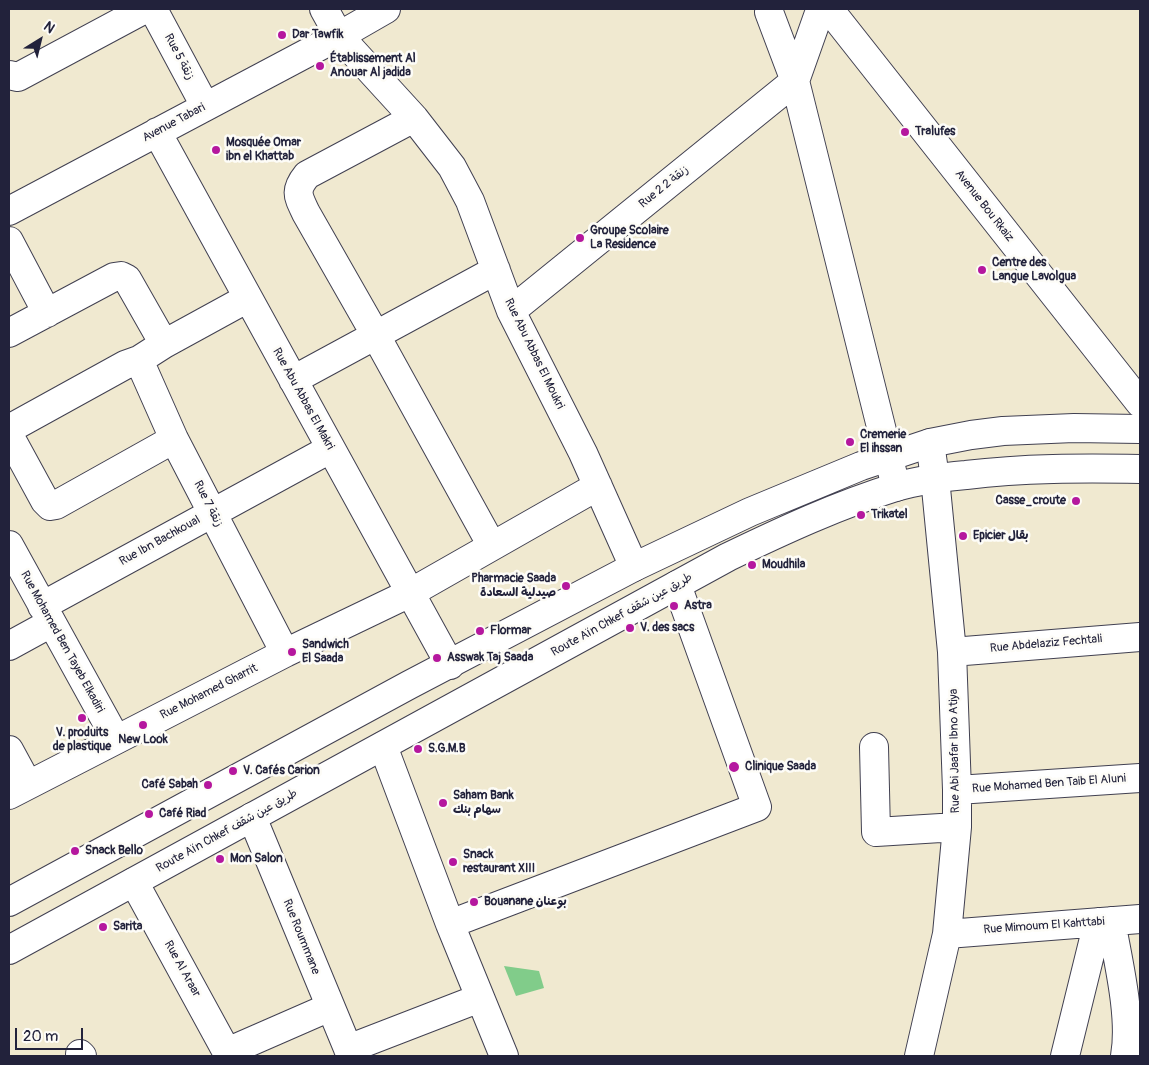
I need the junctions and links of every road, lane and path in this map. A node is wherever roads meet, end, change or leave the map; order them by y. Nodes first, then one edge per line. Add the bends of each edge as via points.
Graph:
1 (145, 9) edge
2 (153, 9) edge
3 (324, 9) edge
4 (386, 9) edge
5 (768, 10) edge
6 (824, 11) edge
7 (339, 36) junction
8 (9, 75) edge
9 (795, 81) junction
10 (205, 106) junction
11 (414, 118) junction
12 (157, 132) junction
13 (9, 210) edge
14 (9, 241) edge
15 (496, 270) junction
16 (248, 298) junction
17 (511, 312) junction
18 (47, 313) junction
19 (9, 333) edge
20 (376, 334) junction
21 (164, 344) junction
22 (135, 361) junction
23 (293, 380) junction
24 (1140, 403) edge
25 (9, 429) edge
26 (1140, 429) edge
27 (9, 435) edge
28 (174, 439) junction
29 (930, 443) junction
30 (330, 449) junction
31 (887, 456) junction
32 (1140, 469) edge
33 (935, 478) junction
34 (598, 486) junction
35 (896, 487) junction
36 (212, 512) junction
37 (9, 545) edge
38 (492, 546) junction
39 (634, 567) junction
40 (677, 586) junction
41 (410, 593) junction
42 (47, 614) junction
43 (1140, 637) edge
44 (9, 646) edge
45 (952, 652) junction
46 (285, 653) junction
47 (450, 665) junction
48 (116, 739) junction
49 (383, 746) junction
50 (874, 747) dead end
51 (9, 750) edge
52 (1140, 778) edge
53 (18, 790) edge
54 (957, 790) junction
55 (252, 817) junction
56 (956, 827) junction
57 (134, 882) junction
58 (9, 902) edge
59 (1140, 919) edge
60 (1105, 922) junction
61 (450, 924) junction
62 (947, 934) junction
63 (9, 950) edge
64 (480, 998) junction
65 (330, 1007) junction
66 (350, 1053) edge
67 (228, 1054) edge
68 (504, 1056) edge
69 (919, 1056) edge
70 (1065, 1056) edge
71 (1125, 1056) edge

1 - 8 street via 18,77
2 - 10 street, Rue زنقة 5
3 - 7 street
4 - 7 street, Avenue Tabari
5 - 6 street via 779,20 792,23 806,22
5 - 9 street
6 - 9 street
6 - 24 street, Avenue Bou Rkaiz
7 - 10 street, Avenue Tabari
7 - 11 street, Rue Abu Abbas El Moukri
9 - 17 street, Rue 2 زنقة 2
9 - 31 street
10 - 12 street, Avenue Tabari
11 - 15 street, Rue Abu Abbas El Moukri via 452,167 470,201
11 - 20 street via 307,175 298,192 306,213
12 - 13 street, Avenue Tabari
12 - 16 street, Rue Abu Abbas El Makri
14 - 18 street
15 - 17 street, Rue Abu Abbas El Moukri
15 - 20 street
16 - 21 street
16 - 23 street, Rue Abu Abbas El Makri
17 - 34 street, Rue Abu Abbas El Moukri
18 - 19 street
18 - 21 street via 120,276 127,279
20 - 23 street
20 - 38 street
21 - 22 street
22 - 25 street
22 - 28 street, Rue 7 زنقة
23 - 30 street, Rue Abu Abbas El Makri
26 - 29 street via 1003,431
27 - 28 street via 50,506
28 - 36 street, Rue 7 زنقة
29 - 31 street
29 - 33 street, Rue Abi Jaafar Ibno Atiya
30 - 36 street, Rue Ibn Bachkoual
30 - 41 street, Rue Abu Abbas El Makri
31 - 35 street
31 - 39 street via 750,512
32 - 33 street, Route Aïn Chkef طريق عين شقف via 1072,468
33 - 35 street, Route Aïn Chkef طريق عين شقف
33 - 45 street, Rue Abi Jaafar Ibno Atiya
34 - 38 street, Rue Mohamed Gharrit
34 - 39 street, Rue Abu Abbas El Moukri
35 - 40 street, Route Aïn Chkef طريق عين شقف via 792,526
36 - 42 street, Rue Ibn Bachkoual
36 - 46 street, Rue 7 زنقة
37 - 42 street, Rue Mohamed Ben Tayeb Elkadiri
38 - 41 street, Rue Mohamed Gharrit
39 - 47 street
40 - 49 street, Route Aïn Chkef طريق عين شقف
40 - 61 street via 757,807
41 - 46 street, Rue Mohamed Gharrit
41 - 47 street, Rue Abu Abbas El Makri
42 - 44 street, Rue Ibn Bachkoual
42 - 48 street, Rue Mohamed Ben Tayeb Elkadiri
43 - 45 street, Rue Abdelaziz Fechtali
45 - 54 street, Rue Abi Jaafar Ibno Atiya
46 - 48 street, Rue Mohamed Gharrit
47 - 58 street
48 - 53 street, Rue Mohamed Gharrit
49 - 55 street, Route Aïn Chkef طريق عين شقف
49 - 61 street
50 - 56 street via 876,832
51 - 53 street
52 - 54 street, Rue Mohamed Ben Taib El Aluni
54 - 56 street, Rue Abi Jaafar Ibno Atiya
55 - 57 street, Route Aïn Chkef طريق عين شقف
55 - 65 street, Rue Roummane
56 - 62 street, Rue Abi Jaafar Ibno Atiya
57 - 63 street, Route Aïn Chkef طريق عين شقف
57 - 67 street, Rue Al Araar
59 - 60 street, Rue Mimoum El Kahttabi
60 - 62 street, Rue Mimoum El Kahttabi
60 - 70 street
60 - 71 street via 1126,1014
61 - 64 street
62 - 69 street, Rue Abi Jaafar Ibno Atiya
64 - 66 street
64 - 68 street
65 - 66 street, Rue Roummane
65 - 67 street

